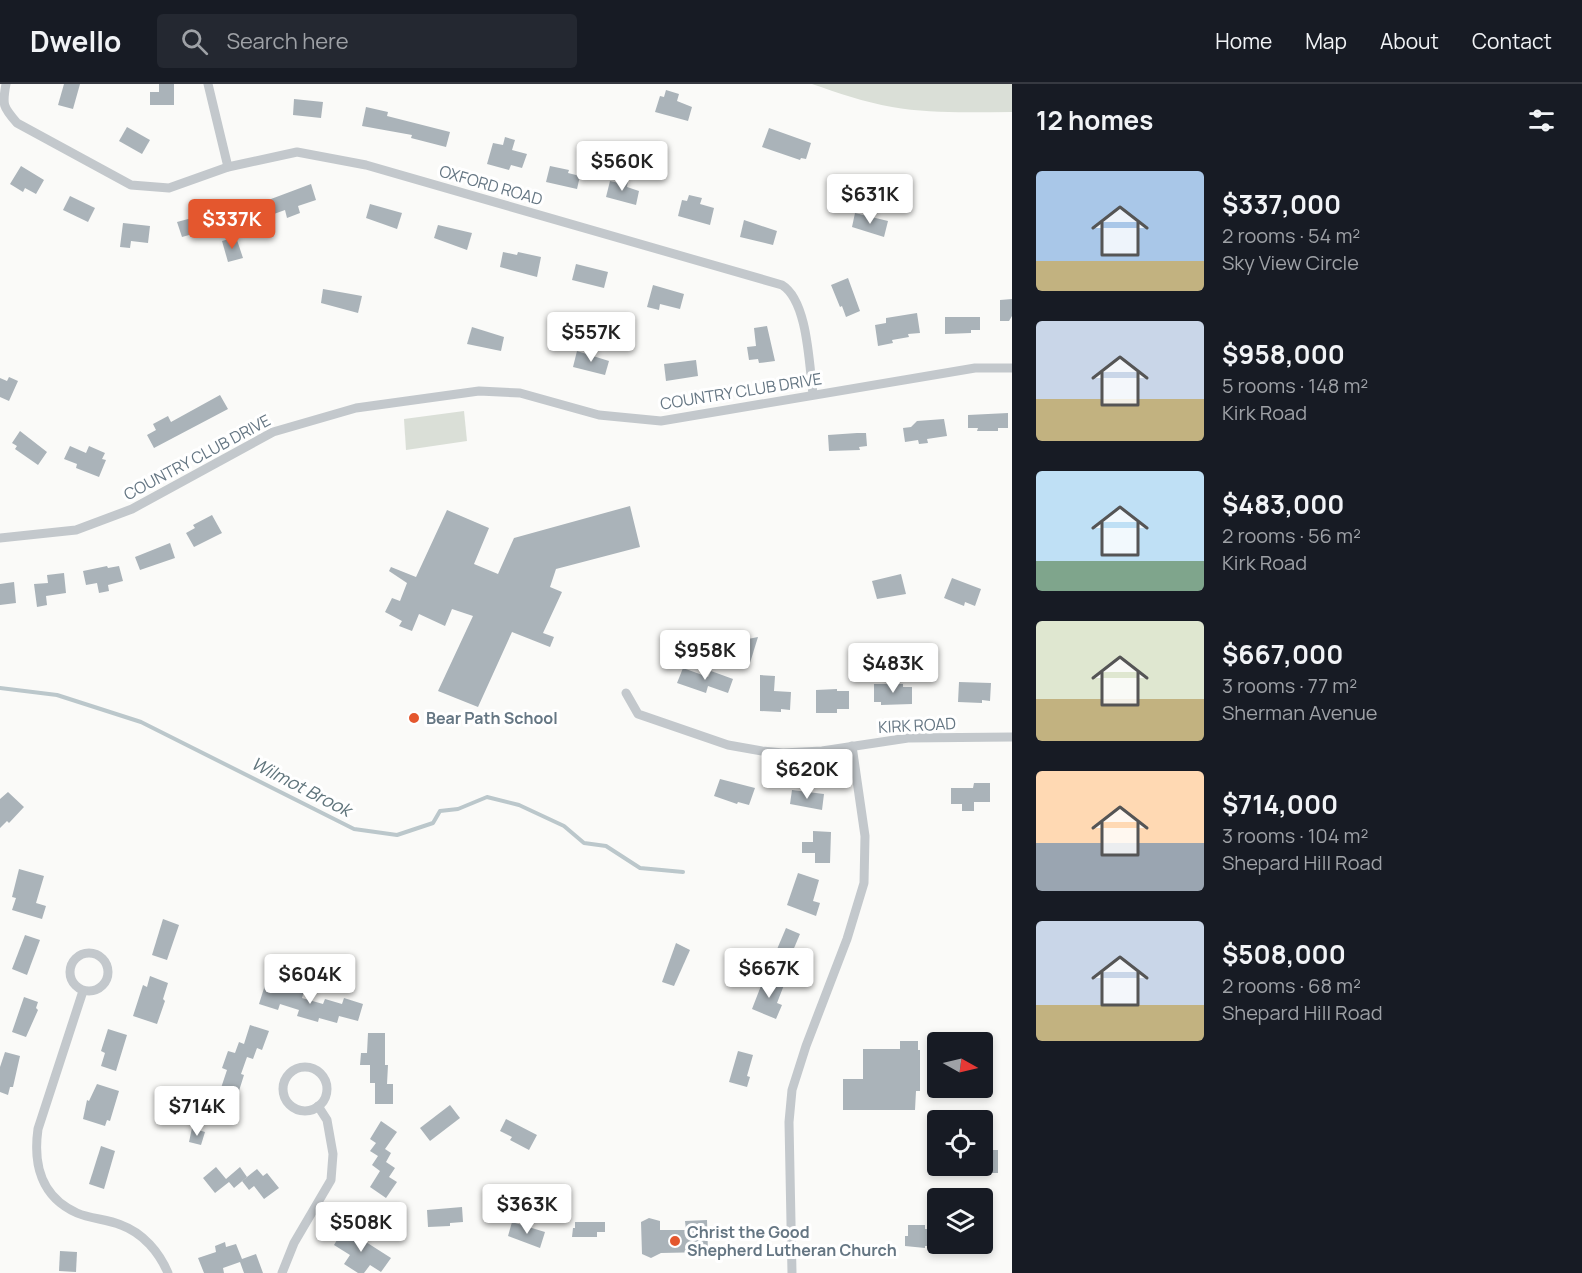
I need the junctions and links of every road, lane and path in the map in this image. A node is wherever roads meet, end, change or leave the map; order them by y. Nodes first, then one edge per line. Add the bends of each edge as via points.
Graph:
1 (6, 84) edge
2 (208, 84) edge
3 (228, 167) junction
4 (1012, 368) edge
5 (813, 394) junction
6 (0, 538) edge
7 (626, 693) dead end
8 (1012, 737) edge
9 (852, 746) junction
10 (83, 991) junction
11 (318, 1106) junction
12 (168, 1273) edge
13 (282, 1273) edge
14 (792, 1273) edge

1 - 3 street, OXFORD ROAD via 4,108 17,123 131,185 169,188
2 - 3 street
3 - 5 street, OXFORD ROAD via 297,152 366,165 782,285 794,295 802,311
4 - 5 street, COUNTRY CLUB DRIVE via 975,368
5 - 6 street, COUNTRY CLUB DRIVE via 661,421 599,415 520,393 480,391 356,408 273,432 121,514 76,530
7 - 9 street, KIRK ROAD via 638,714 728,745 783,753
8 - 9 street, KIRK ROAD via 908,738
9 - 14 street via 866,836 864,883 792,1090
10 - 10 street via 97,990 106,980 107,966 96,954 80,955 71,964 71,981
10 - 12 street via 38,1129 37,1165 56,1200 76,1212 122,1225 142,1238 158,1252
11 - 11 street via 326,1095 323,1076 313,1068 295,1069 283,1087 287,1101 298,1110
11 - 13 street via 329,1130 333,1154 331,1180 294,1243

